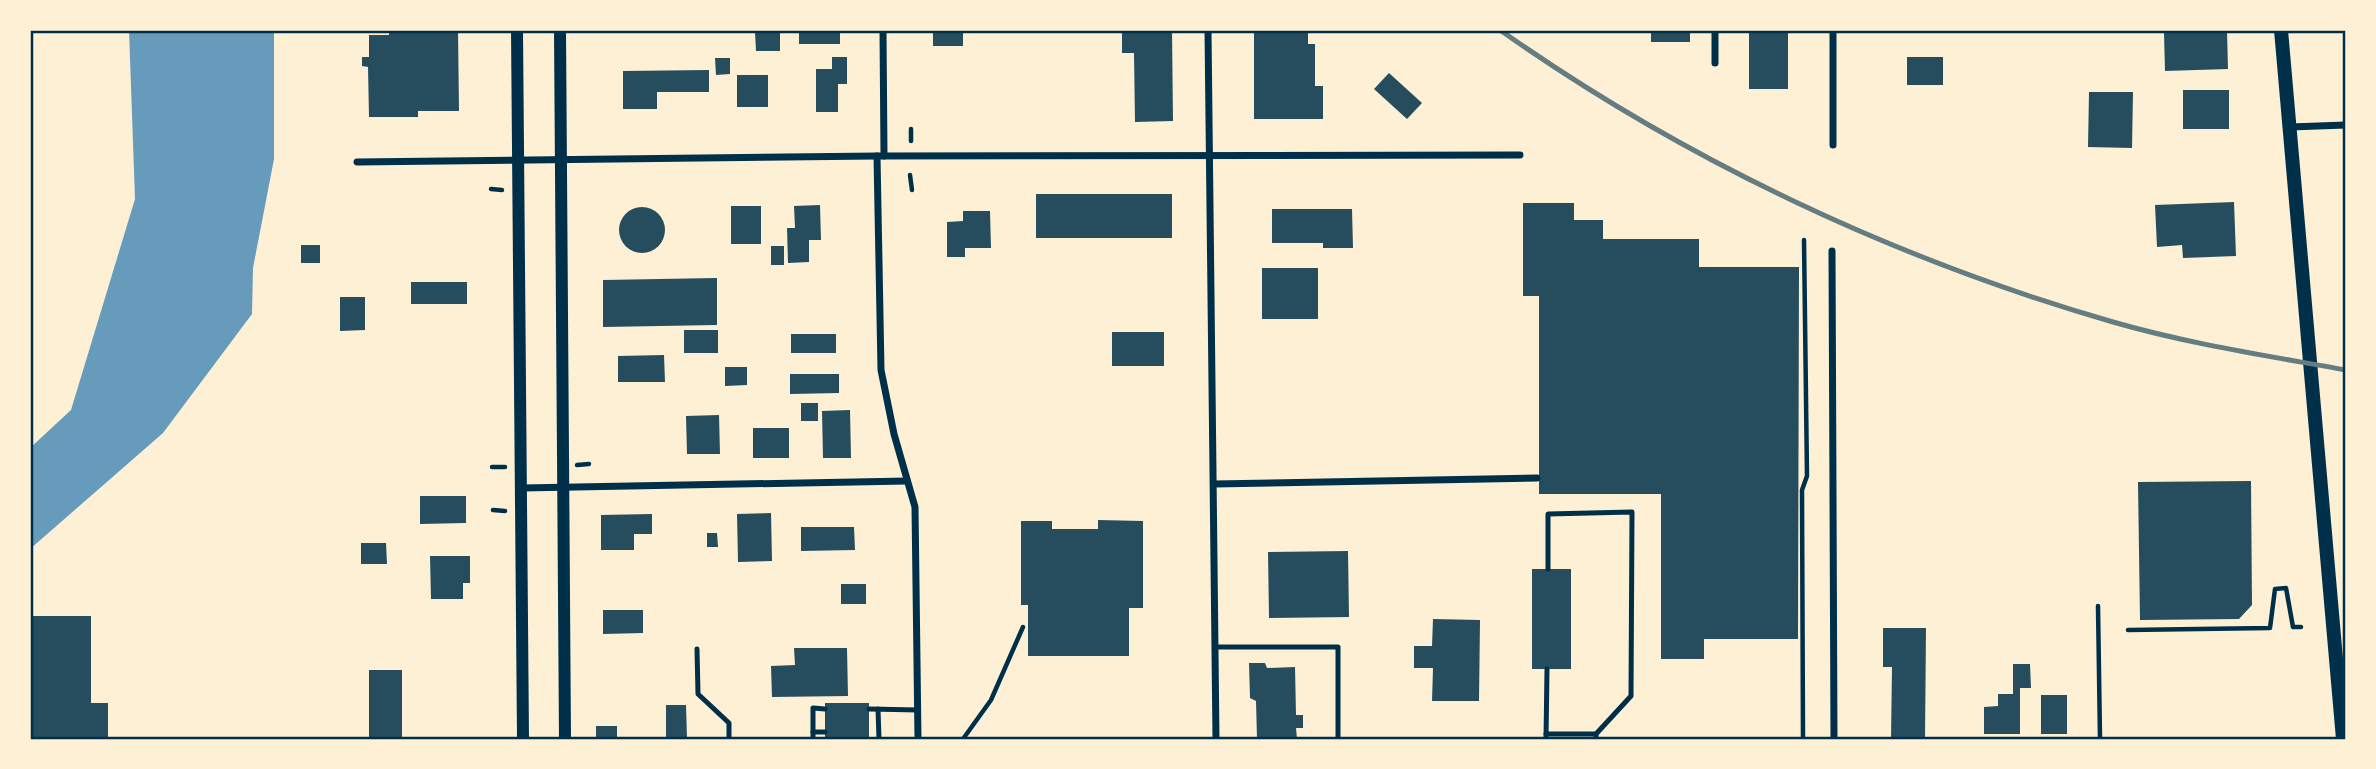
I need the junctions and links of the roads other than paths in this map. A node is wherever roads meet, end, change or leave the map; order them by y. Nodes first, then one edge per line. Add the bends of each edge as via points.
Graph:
1 (517, 30) edge
2 (560, 30) edge
3 (883, 30) edge
4 (1208, 30) edge
5 (1715, 30) edge
6 (1833, 30) edge
7 (2281, 30) edge
8 (1715, 63) dead end
9 (2346, 125) edge
10 (2290, 127) junction
11 (1833, 145) dead end
12 (1209, 155) junction
13 (1520, 155) dead end
14 (880, 156) junction
15 (518, 160) junction
16 (560, 161) junction
17 (357, 162) dead end
18 (1832, 251) dead end
19 (1537, 478) dead end
20 (907, 481) junction
21 (1214, 484) junction
22 (566, 487) junction
23 (522, 488) junction
24 (1548, 569) dead end
25 (1215, 647) junction
26 (697, 649) dead end
27 (1547, 668) dead end
28 (825, 709) dead end
29 (870, 709) dead end
30 (878, 709) junction
31 (918, 710) junction
32 (870, 731) dead end
33 (879, 731) junction
34 (825, 732) dead end
35 (813, 736) edge
36 (1546, 736) edge
37 (1596, 737) edge
38 (523, 739) edge
39 (565, 739) edge
40 (729, 739) edge
41 (879, 739) edge
42 (918, 739) edge
43 (1216, 739) edge
44 (1338, 739) edge
45 (1834, 739) edge
46 (2343, 739) edge

1 - 15 street
2 - 16 street
3 - 14 street
4 - 12 street
5 - 8 street
6 - 11 street
7 - 10 main road
9 - 10 street
10 - 46 main road
12 - 13 street
12 - 14 street
12 - 21 street
14 - 16 street
14 - 20 street via 881,370
15 - 16 street
15 - 17 street
15 - 23 street
16 - 22 street
18 - 45 street
19 - 21 street
20 - 22 street
20 - 31 street via 915,507 918,547
21 - 25 street
22 - 23 street
22 - 39 street
23 - 38 street
24 - 37 lane via 1548,514 1632,512 1631,696
25 - 43 street
25 - 44 lane via 1338,647
26 - 40 lane via 698,694 729,723
27 - 36 lane
28 - 35 lane via 813,708
29 - 30 lane
30 - 31 lane
30 - 33 lane
31 - 42 street
32 - 33 lane
33 - 41 lane
34 - 35 lane
36 - 37 lane

